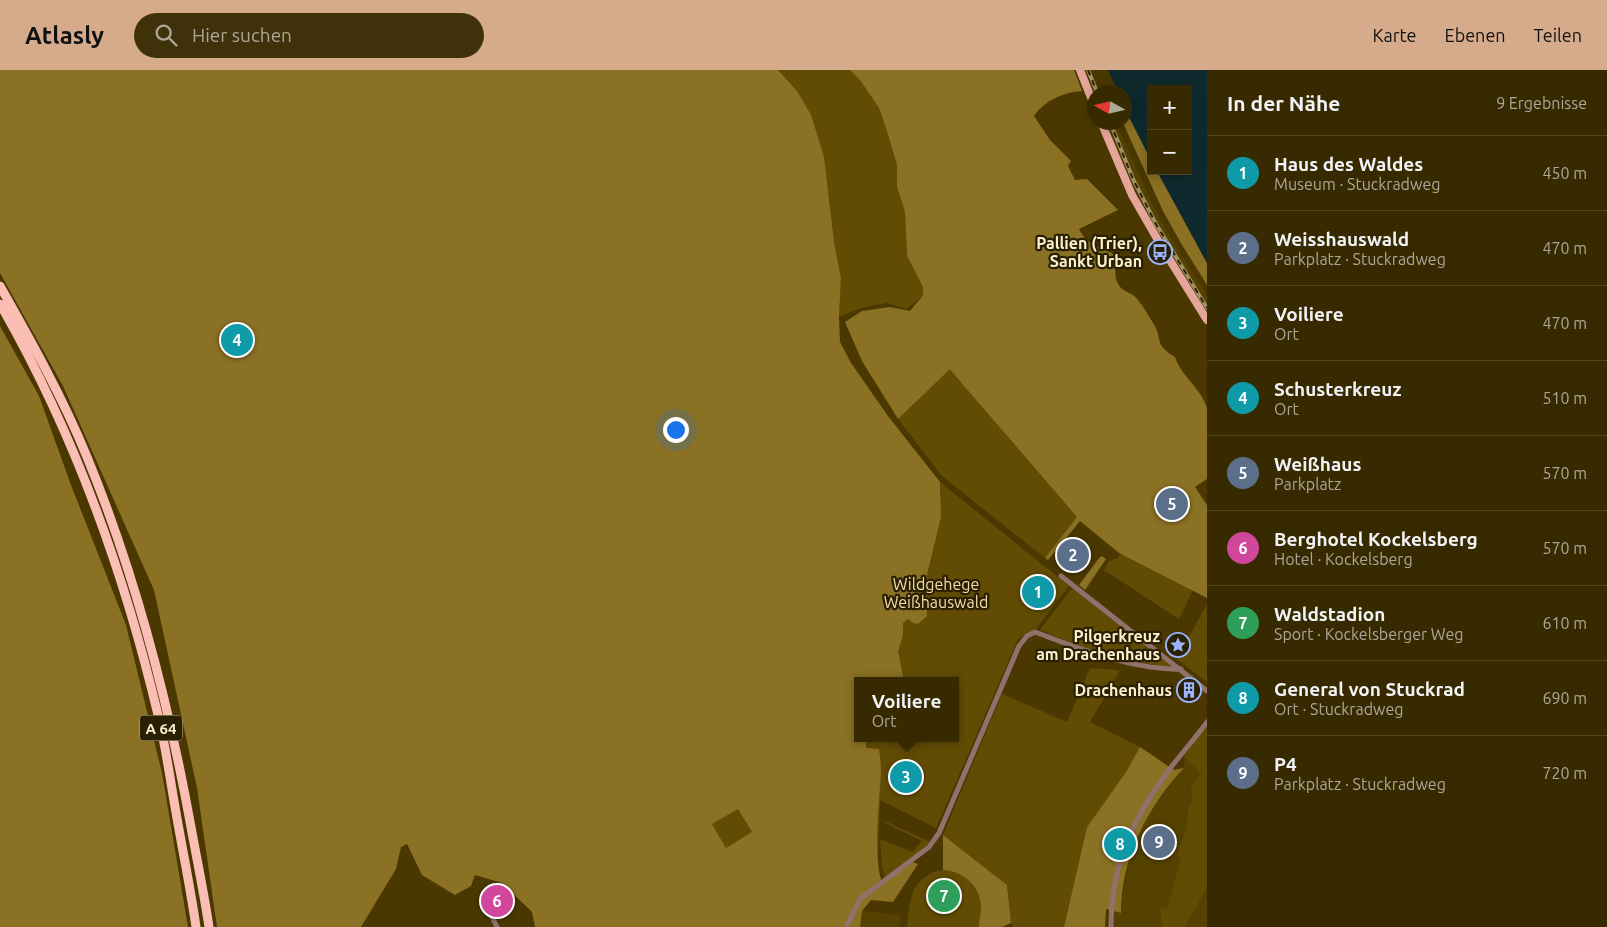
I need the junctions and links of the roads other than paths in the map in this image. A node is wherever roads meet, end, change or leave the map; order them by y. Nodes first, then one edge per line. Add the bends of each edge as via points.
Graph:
1 (1080, 70) edge
2 (1087, 88) edge
3 (1104, 130) edge
4 (0, 286) edge
5 (0, 304) edge
6 (1207, 320) edge
7 (1061, 576) dead end
8 (1181, 669) junction
9 (1207, 691) edge
10 (1207, 722) edge
11 (482, 896) dead end
12 (196, 927) edge
13 (209, 927) edge
14 (497, 927) edge
15 (846, 927) edge
16 (1110, 927) edge

1 - 2 main road
3 - 6 main road via 1132,195
4 - 13 highway, A 64 via 87,456 135,590 180,764
5 - 12 highway, A 64 via 77,460 133,620 159,716
7 - 8 street
8 - 9 street
8 - 15 street via 1132,664 1097,656 1035,632 1027,636 1019,646 939,833 929,847 860,899
10 - 16 street via 1166,773 1129,834 1115,876
11 - 14 street

